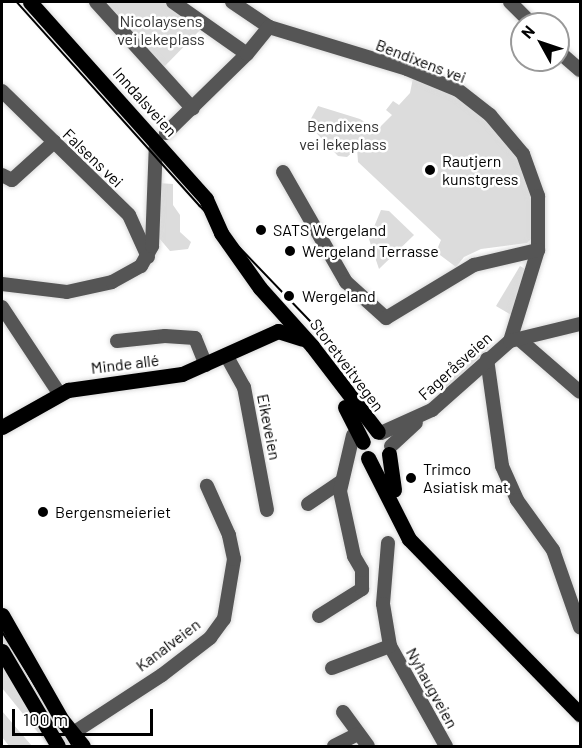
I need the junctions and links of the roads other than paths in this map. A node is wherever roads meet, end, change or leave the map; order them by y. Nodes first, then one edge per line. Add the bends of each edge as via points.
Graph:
1 (30, 2) edge
2 (96, 2) edge
3 (173, 2) edge
4 (232, 2) edge
5 (269, 27) junction
6 (247, 54) junction
7 (2, 91) edge
8 (193, 109) junction
9 (161, 137) junction
10 (54, 142) junction
11 (283, 172) dead end
12 (2, 175) edge
13 (221, 233) joint
14 (538, 250) junction
15 (148, 257) junction
16 (2, 284) edge
17 (2, 307) edge
18 (580, 324) edge
19 (117, 341) dead end
20 (515, 341) junction
21 (253, 343) junction
22 (312, 346) junction
23 (226, 355) junction
24 (488, 359) junction
25 (206, 365) junction
26 (324, 378) joint
27 (580, 392) edge
28 (59, 393) junction
29 (422, 417) junction
30 (2, 428) edge
31 (379, 433) junction
32 (358, 438) junction
33 (390, 450) junction
34 (368, 458) junction
35 (342, 481) junction
36 (207, 486) dead end
37 (308, 504) dead end
38 (267, 510) dead end
39 (388, 543) dead end
40 (417, 545) junction
41 (362, 570) junction
42 (383, 574) junction
43 (2, 615) edge
44 (319, 616) dead end
45 (580, 627) edge
46 (390, 646) junction
47 (2, 651) edge
48 (332, 668) dead end
49 (343, 712) dead end
50 (580, 714) edge
51 (73, 733) junction
52 (356, 735) junction
53 (58, 747) edge
54 (83, 747) edge
55 (334, 747) edge
56 (368, 747) edge
57 (446, 747) edge

1 - 9 main road, Inndalsveien
2 - 8 street
3 - 6 street
4 - 5 street, Bendixens vei
5 - 6 street
5 - 14 street, Bendixens vei via 407,69 458,90 490,115 523,154 538,196
6 - 8 street
7 - 10 street, Falsens vei
8 - 9 street
9 - 13 main road, Inndalsveien via 210,204
9 - 15 street
10 - 12 street via 12,180
10 - 15 street, Falsens vei via 129,215
11 - 14 street via 346,282 386,318 474,266
13 - 22 main road, Storetveitvegen via 268,298
14 - 20 street, Bendixens vei
15 - 16 street via 125,277 87,289 47,292
17 - 28 street
18 - 20 street, Fageråsveien
19 - 25 street via 165,336 195,338
20 - 24 street, Fageråsveien
20 - 27 street
21 - 22 main road, Minde allé via 283,331
21 - 23 main road, Minde allé
21 - 26 main road, Minde allé via 280,341 295,345
22 - 31 main road, Storetveitvegen
23 - 25 main road, Minde allé
23 - 38 street, Eikeveien via 244,387
24 - 29 street, Fageråsveien via 459,389
24 - 45 street via 502,466 516,500 553,550
25 - 28 main road, Minde allé via 160,379
26 - 32 main road, Storetveitvegen via 351,415
28 - 30 main road, Minde allé
29 - 31 street, Fageråsveien
29 - 33 street, Fageråsveien
31 - 32 main road
31 - 33 main road, Storetveitvegen
32 - 34 main road, Storetveitvegen
32 - 35 street
33 - 34 main road via 379,461
33 - 40 main road via 392,483
34 - 40 main road via 401,527
35 - 37 street
35 - 41 street via 340,491 354,556
36 - 51 street, Kanalveien via 229,535 234,559 224,619 210,638 162,675
39 - 42 street, Nyhaugveien
40 - 50 main road
41 - 42 street
41 - 44 street via 362,589
42 - 46 street, Nyhaugveien
43 - 51 main road
46 - 48 street, Nyhaugveien
46 - 57 street, Nyhaugveien
47 - 53 main road
49 - 52 street
51 - 54 main road
52 - 55 street
52 - 56 street

